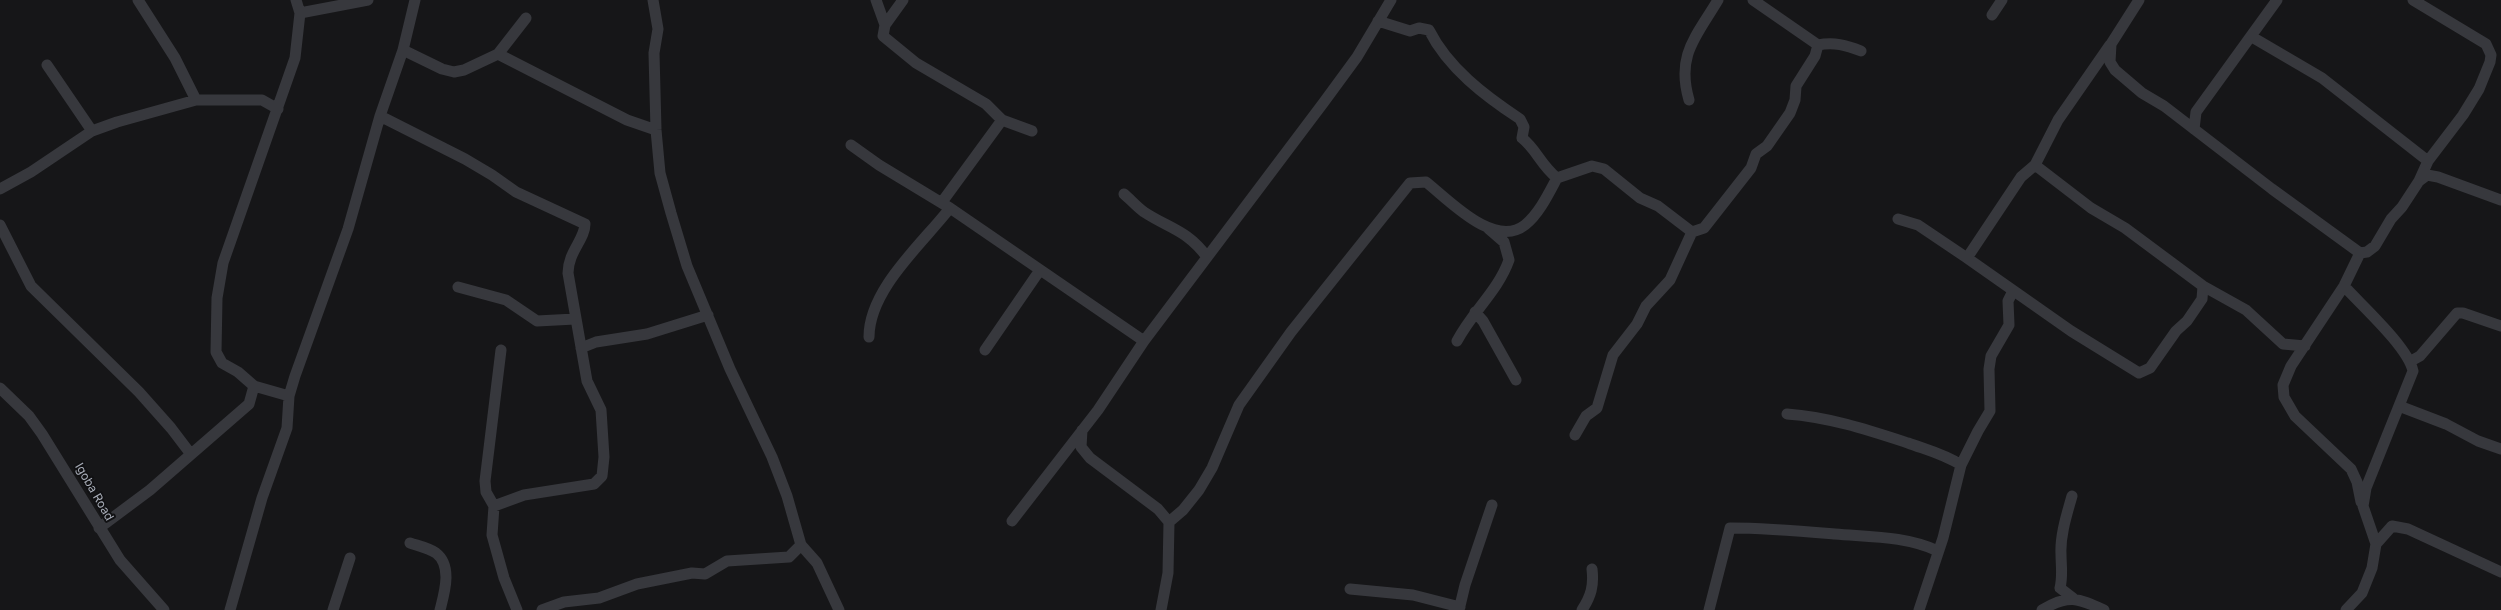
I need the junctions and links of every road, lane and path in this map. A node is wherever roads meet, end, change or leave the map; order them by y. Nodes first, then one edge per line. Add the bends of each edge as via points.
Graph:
1 (138, 0) edge
2 (296, 0) edge
3 (368, 0) edge
4 (415, 0) edge
5 (653, 0) edge
6 (876, 0) edge
7 (903, 0) edge
8 (1390, 0) edge
9 (1718, 0) edge
10 (1753, 0) edge
11 (2002, 0) edge
12 (2139, 0) edge
13 (2277, 0) edge
14 (2413, 0) edge
15 (300, 13) junction
16 (1992, 15) dead end
17 (526, 18) dead end
18 (1378, 21) junction
19 (885, 25) junction
20 (2252, 37) junction
21 (2111, 44) junction
22 (1818, 45) junction
23 (403, 50) junction
24 (1861, 50) dead end
25 (498, 54) junction
26 (46, 65) dead end
27 (196, 100) junction
28 (1689, 100) dead end
29 (278, 109) junction
30 (380, 116) junction
31 (1002, 120) junction
32 (2194, 129) junction
33 (656, 130) junction
34 (92, 131) junction
35 (1032, 131) dead end
36 (851, 145) dead end
37 (2428, 161) junction
38 (2035, 165) junction
39 (1557, 178) junction
40 (2419, 181) junction
41 (0, 189) edge
42 (1124, 194) dead end
43 (2501, 200) edge
44 (946, 205) junction
45 (1898, 219) dead end
46 (0, 225) edge
47 (1489, 229) junction
48 (1692, 232) junction
49 (2360, 253) junction
50 (1207, 257) junction
51 (1967, 258) junction
52 (1040, 270) junction
53 (458, 286) dead end
54 (2203, 286) junction
55 (2344, 286) junction
56 (2013, 291) junction
57 (1475, 312) junction
58 (708, 315) junction
59 (575, 320) junction
60 (2501, 326) edge
61 (869, 337) dead end
62 (1144, 341) junction
63 (1457, 341) dead end
64 (2305, 346) junction
65 (581, 348) junction
66 (501, 350) dead end
67 (985, 350) dead end
68 (2411, 361) junction
69 (1516, 380) dead end
70 (254, 386) junction
71 (0, 388) edge
72 (289, 396) junction
73 (2399, 406) junction
74 (1787, 414) dead end
75 (1082, 430) junction
76 (1575, 435) dead end
77 (2501, 448) edge
78 (190, 453) junction
79 (1961, 465) junction
80 (2072, 496) dead end
81 (1492, 505) dead end
82 (494, 506) junction
83 (2363, 506) junction
84 (1012, 521) dead end
85 (1169, 522) junction
86 (99, 528) junction
87 (410, 542) dead end
88 (2376, 544) junction
89 (800, 546) junction
90 (1938, 551) junction
91 (789, 557) junction
92 (350, 558) dead end
93 (812, 558) junction
94 (1592, 569) dead end
95 (2501, 572) edge
96 (1350, 589) dead end
97 (2073, 598) junction
98 (1460, 608) edge
99 (164, 610) edge
100 (230, 610) edge
101 (333, 610) edge
102 (440, 610) edge
103 (517, 610) edge
104 (542, 610) edge
105 (839, 610) edge
106 (1161, 610) edge
107 (1582, 610) edge
108 (1709, 610) edge
109 (1919, 610) edge
110 (2042, 610) edge
111 (2104, 610) edge
112 (2346, 610) edge

1 - 27 street via 175,58
2 - 15 street
3 - 15 street
4 - 23 street
5 - 33 street via 658,29 654,53
6 - 19 street
7 - 19 street
8 - 18 street
9 - 28 street via 1695,35 1685,60 1683,80
10 - 22 street
11 - 16 street
12 - 21 street
13 - 20 street
14 - 37 street via 2486,44 2491,55 2487,74 2463,115
15 - 29 street via 295,58
17 - 25 street
18 - 39 street via 1410,31 1418,28 1429,30 1438,48 1454,67 1520,119 1524,127 1522,138 1534,147 1544,166
18 - 50 street via 1324,102
19 - 31 street via 883,36 893,45 916,63 986,104
20 - 32 street via 2196,112
20 - 37 street via 2322,78
21 - 32 street via 2110,62 2115,70
21 - 38 street via 2058,120
22 - 24 street via 1830,43
22 - 48 street via 1816,56 1796,86 1790,113 1767,146 1756,154 1751,168 1704,228
23 - 25 street via 454,72 484,63
23 - 30 street
25 - 33 street via 627,120
26 - 34 street
27 - 29 street via 262,100
27 - 34 street
29 - 70 street via 223,263 217,298 216,352 222,363
30 - 59 street via 472,163 516,192 585,224 568,262
30 - 72 street via 348,230
31 - 35 street
31 - 44 street
32 - 49 street
33 - 58 street via 663,185 687,266
34 - 41 street
36 - 44 street
37 - 40 street
38 - 51 street via 2021,177
38 - 54 street
39 - 47 street via 1525,225 1510,232
39 - 48 street via 1592,166 1604,168 1640,198 1658,206
40 - 43 street via 2428,176 2438,177
40 - 49 street via 2375,246
42 - 50 street via 1144,212 1196,242
44 - 52 street
44 - 61 street via 932,231 910,252 888,286 873,312
45 - 51 street via 1918,224
46 - 78 street via 31,286 139,392
47 - 57 street via 1504,242 1509,260 1496,288
47 - 85 street via 1469,218 1426,182 1410,182 1291,332 1239,406 1200,490
48 - 76 street via 1670,280 1646,306 1614,355 1597,408 1586,416
49 - 55 street
50 - 62 street
51 - 56 street
52 - 62 street
52 - 67 street
53 - 59 street via 506,300 537,321
54 - 56 street via 2202,300 2187,321 2150,368 2139,373
54 - 64 street via 2246,310 2283,344
55 - 64 street
55 - 68 street
56 - 79 street via 2008,301 2009,325 1990,363 1990,411
57 - 63 street
57 - 69 street
58 - 65 street via 648,334 596,342
58 - 89 street via 772,457 787,496
59 - 65 street
60 - 68 street via 2457,313 2420,356
62 - 75 street
64 - 83 street via 2285,376 2284,397 2295,416 2351,469
65 - 82 street via 587,381 601,410 602,476 594,484 524,495
66 - 82 street via 485,481 486,492
68 - 73 street via 2413,371
70 - 72 street
70 - 78 street via 244,410
71 - 86 street, Igoba Road via 42,434
72 - 100 street via 287,428 262,498
73 - 77 street
73 - 83 street via 2366,488
74 - 79 street via 1821,417 1884,434 1936,452
75 - 84 street
75 - 85 street via 1081,447 1090,458
78 - 86 street via 150,490
79 - 90 street
80 - 97 street via 2062,545 2060,588
81 - 98 street
82 - 103 street via 492,535
83 - 88 street
85 - 106 street via 1168,573
86 - 99 street, Igoba Road via 120,560
87 - 102 street via 438,554 444,565 446,574
88 - 95 street via 2392,526 2408,528
88 - 112 street via 2368,583
89 - 91 street
89 - 93 street
90 - 108 street via 1924,545 1867,535 1730,528
90 - 109 street
91 - 93 street
91 - 104 street via 727,561 705,574 692,573 637,584 599,598 564,602
92 - 101 street
93 - 105 street
94 - 107 street via 1594,583
96 - 98 street via 1413,595
97 - 110 street via 2060,600
97 - 111 street

